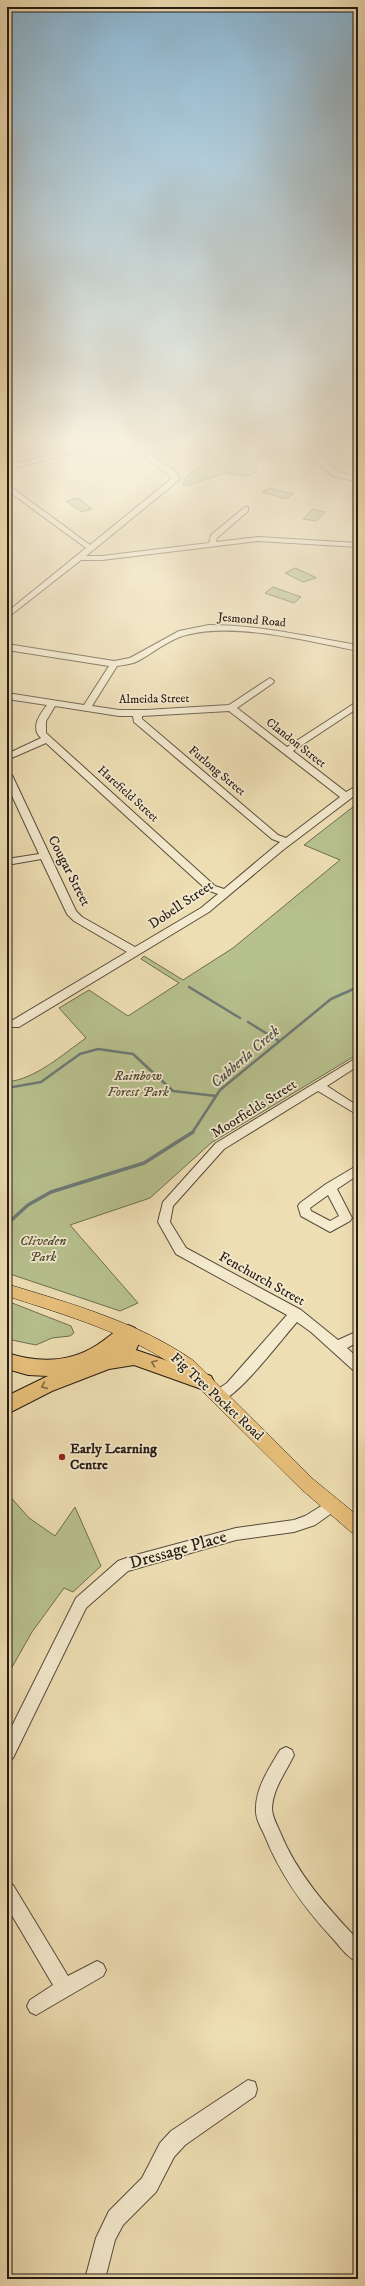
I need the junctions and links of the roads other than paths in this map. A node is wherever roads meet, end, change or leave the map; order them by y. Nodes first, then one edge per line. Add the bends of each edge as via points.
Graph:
1 (84, 555) edge
2 (131, 555) edge
3 (80, 558) junction
4 (7, 616) edge
5 (7, 647) edge
6 (358, 648) edge
7 (114, 664) junction
8 (270, 681) dead end
9 (7, 696) edge
10 (53, 703) junction
11 (358, 704) edge
12 (87, 708) junction
13 (231, 708) junction
14 (138, 714) junction
15 (47, 739) junction
16 (286, 751) junction
17 (7, 757) edge
18 (7, 775) edge
19 (358, 788) edge
20 (346, 797) junction
21 (288, 842) junction
22 (44, 856) junction
23 (7, 862) edge
24 (224, 894) junction
25 (135, 952) junction
26 (7, 1023) edge
27 (358, 1061) edge
28 (319, 1086) junction
29 (358, 1111) edge
30 (358, 1169) edge
31 (330, 1187) dead end
32 (164, 1213) joint
33 (7, 1290) edge
34 (296, 1314) junction
35 (128, 1333) junction
36 (358, 1336) edge
37 (337, 1347) junction
38 (7, 1362) edge
39 (358, 1366) edge
40 (92, 1368) junction
41 (204, 1382) junction
42 (219, 1396) junction
43 (7, 1406) edge
44 (331, 1506) junction
45 (358, 1527) edge
46 (7, 1753) edge
47 (286, 1755) dead end
48 (7, 1891) edge
49 (358, 1953) edge
50 (98, 1970) dead end
51 (65, 1988) junction
52 (36, 2006) dead end
53 (248, 2089) dead end
54 (95, 2279) edge

1 - 3 street
2 - 3 street
3 - 4 street
5 - 7 street, Jesmond Road
6 - 7 street, Jesmond Road via 268,632 209,628 182,633 133,660
7 - 12 street
8 - 13 street
9 - 10 street, Almeida Street
10 - 12 street, Almeida Street
10 - 15 street via 43,717 40,727
11 - 16 street via 296,747
12 - 14 street, Almeida Street
13 - 14 street, Almeida Street
13 - 16 street, Clandon Street
14 - 21 street, Furlong Street via 137,720 173,751 275,836
15 - 17 street
15 - 24 street, Harefield Street via 211,888
16 - 20 street, Clandon Street
18 - 22 street, Cougar Street
19 - 20 street, Dobell Street
20 - 21 street, Dobell Street
21 - 24 street, Dobell Street
22 - 23 street
22 - 25 street, Cougar Street via 71,912
24 - 25 street, Dobell Street via 198,914
25 - 26 street, Dobell Street via 15,1024
27 - 28 street, Moorfields Street
28 - 29 street
28 - 32 street, Moorfields Street via 220,1146 167,1205
30 - 31 street
32 - 34 street, Fenchurch Street via 164,1222 181,1251
33 - 35 main road, Fig Tree Pocket Road
34 - 37 street, Fenchurch Street
34 - 42 street via 232,1387
35 - 38 highway via 97,1356 73,1365 38,1368
35 - 40 highway via 131,1342 128,1347
35 - 41 main road, Fig Tree Pocket Road via 168,1351
36 - 37 street
37 - 39 street, Fenchurch Street
41 -> 40 highway via 135,1357 123,1358
40 -> 43 highway via 46,1385
41 - 42 main road, Fig Tree Pocket Road
42 - 44 main road, Fig Tree Pocket Road
44 - 45 main road, Fig Tree Pocket Road
44 - 46 street, Dressage Place via 310,1521 294,1526 236,1534 123,1566 81,1603
47 - 49 street via 270,1784 264,1810 274,1841 290,1874 313,1904
48 - 51 street
50 - 51 street
51 - 52 street
53 - 54 street via 178,2138 167,2150 149,2185 116,2218 106,2238

